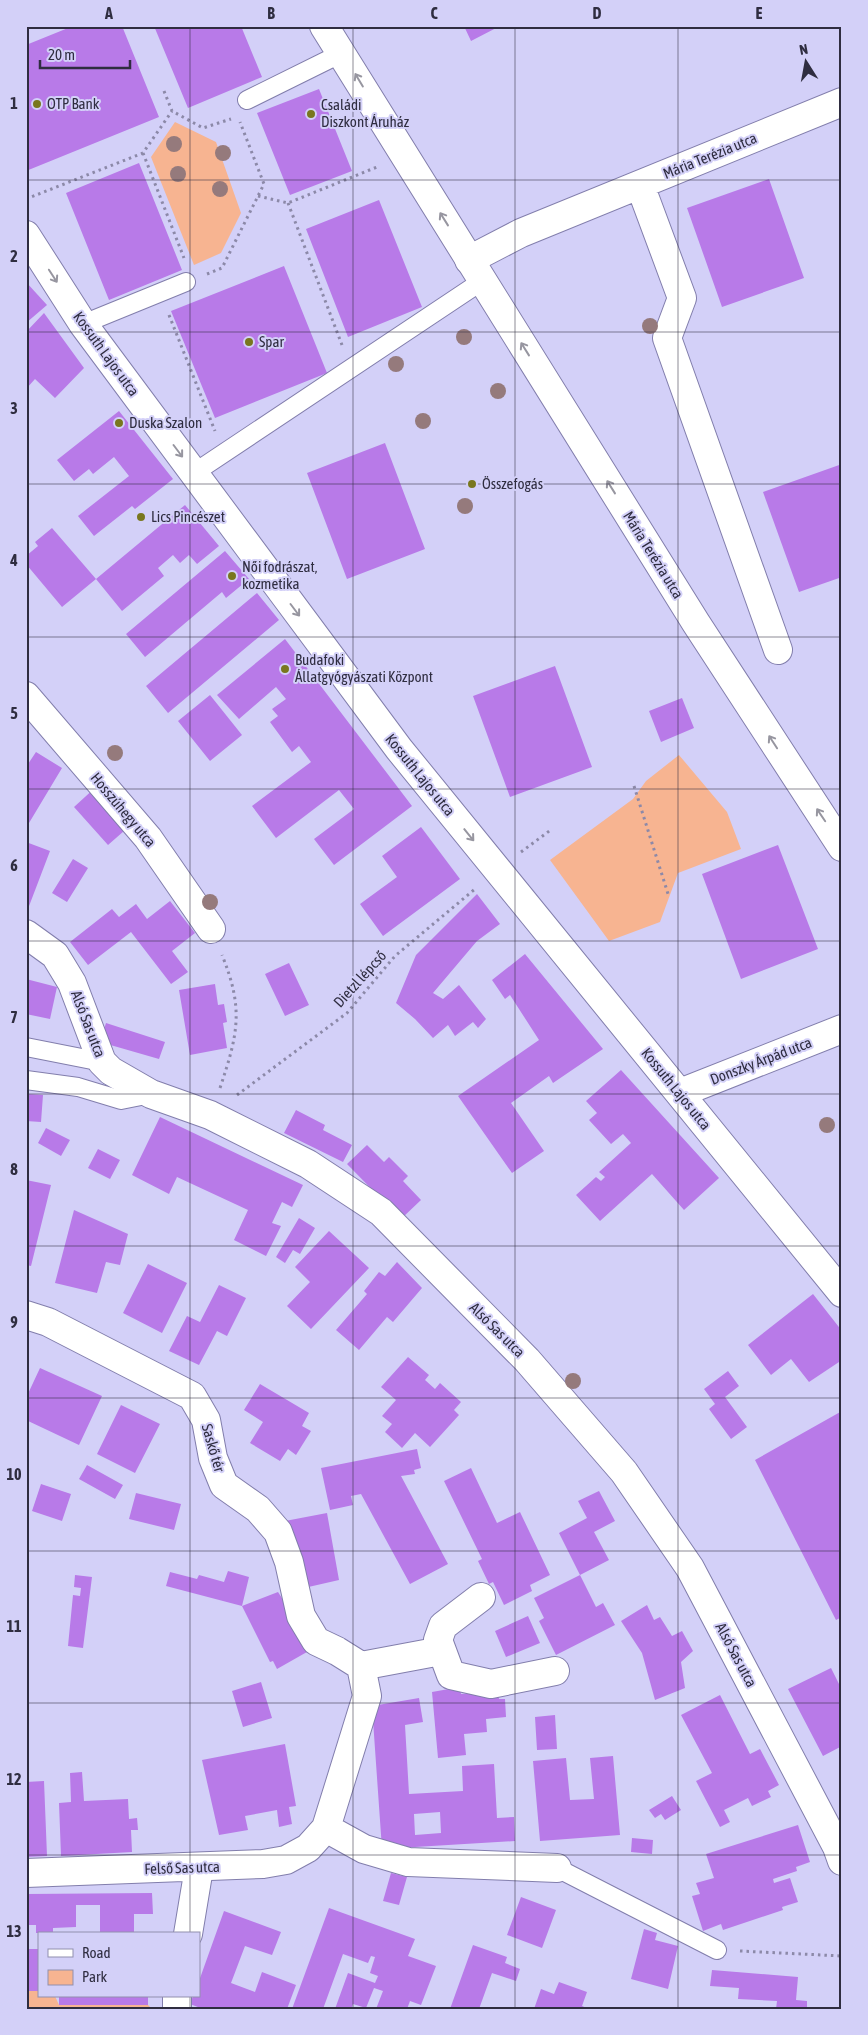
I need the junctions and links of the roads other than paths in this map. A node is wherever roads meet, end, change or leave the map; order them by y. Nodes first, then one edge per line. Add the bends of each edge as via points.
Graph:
1 (324, 26) edge
2 (342, 53) junction
3 (247, 100) dead end
4 (842, 102) edge
5 (640, 185) junction
6 (26, 235) edge
7 (476, 271) junction
8 (186, 282) road end
9 (83, 324) junction
10 (194, 473) junction
11 (778, 650) dead end
12 (26, 696) edge
13 (842, 846) edge
14 (212, 929) road end
15 (26, 934) edge
16 (842, 1029) edge
17 (26, 1047) edge
18 (102, 1062) junction
19 (26, 1080) edge
20 (680, 1093) junction
21 (151, 1094) junction
22 (842, 1293) edge
23 (26, 1316) edge
24 (481, 1597) dead end
25 (441, 1651) junction
26 (361, 1666) junction
27 (555, 1672) dead end
28 (326, 1828) junction
29 (842, 1861) edge
30 (199, 1868) junction
31 (557, 1868) joint
32 (26, 1873) edge
33 (188, 1932) edge
34 (717, 1950) road end

1 - 2 street, Mária Terézia utca
2 - 3 lane
7 -> 2 street, Mária Terézia utca
4 - 5 street, Mária Terézia utca
5 - 7 street, Mária Terézia utca via 521,233
5 - 11 street via 682,298 667,338
6 -> 9 street, Kossuth Lajos utca
7 - 10 lane via 351,368
13 -> 7 street, Mária Terézia utca via 696,623
8 - 9 lane
9 -> 10 street, Kossuth Lajos utca
10 -> 20 street, Kossuth Lajos utca via 399,749
12 - 14 street, Hosszúhegy utca via 148,838
15 - 18 street, Alsó Sas utca via 55,955 72,983
16 - 20 street, Donszky Árpád utca
17 - 18 lane
18 - 21 street, Alsó Sas utca via 111,1071
19 - 21 lane via 78,1088 121,1100
20 - 22 street, Kossuth Lajos utca
21 - 29 street, Alsó Sas utca via 210,1115 308,1164 381,1212 527,1360 624,1472 690,1568
23 - 26 street, Saskő tér via 48,1322 192,1396 206,1420 213,1458 224,1485 258,1509 278,1532 289,1562 301,1616 316,1641
24 - 25 street via 443,1626 438,1640
25 - 26 street
25 - 27 street via 452,1675 491,1684
26 - 28 street, Felső Sas utca via 367,1696
28 - 30 street, Felső Sas utca via 308,1848 286,1860
28 - 31 street via 364,1849 408,1862
30 - 32 street, Felső Sas utca
30 - 33 street
31 - 34 lane

